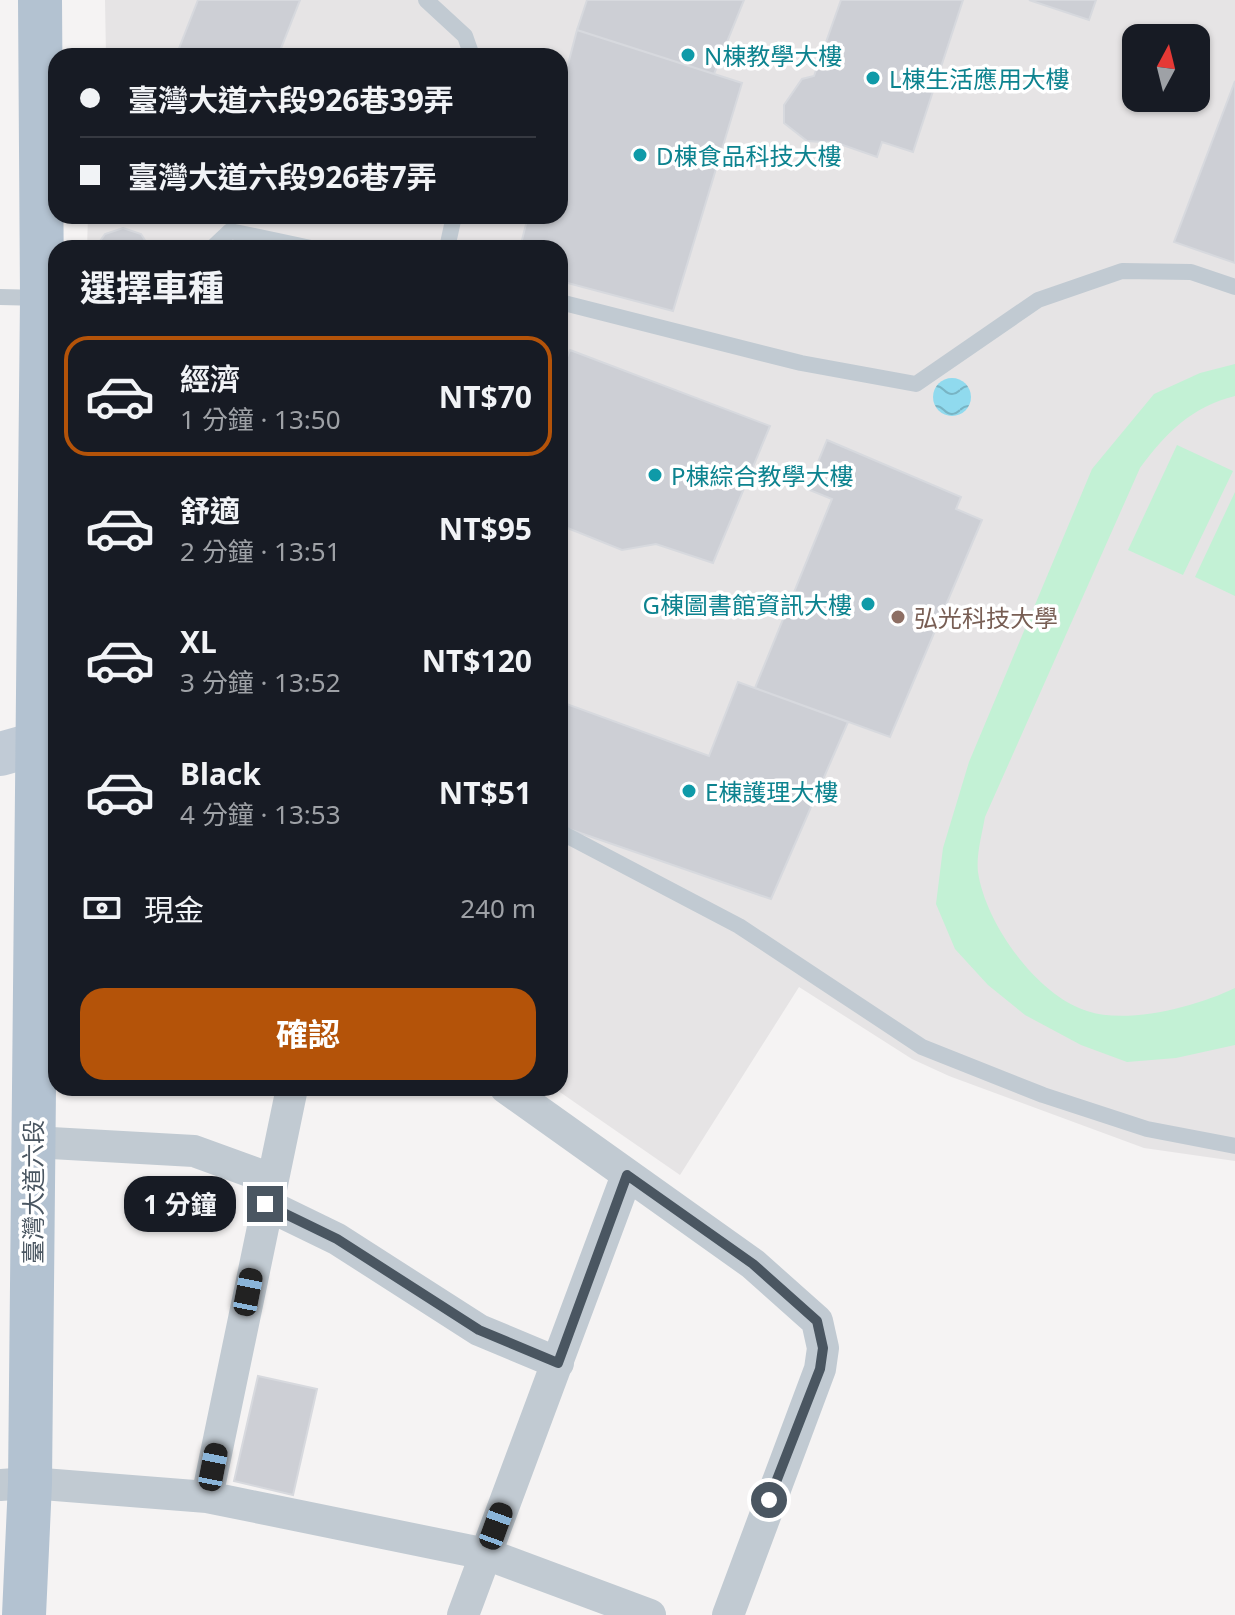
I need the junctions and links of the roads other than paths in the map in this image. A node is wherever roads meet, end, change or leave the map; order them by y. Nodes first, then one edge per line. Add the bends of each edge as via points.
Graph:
1 (40, 0) edge
2 (426, 0) edge
3 (469, 48) edge
4 (220, 240) edge
5 (273, 240) edge
6 (1235, 287) edge
7 (33, 298) edge
8 (568, 304) edge
9 (18, 749) edge
10 (568, 836) edge
11 (290, 1096) edge
12 (517, 1096) edge
13 (33, 1142) junction
14 (1235, 1146) edge
15 (627, 1175) junction
16 (268, 1192) junction
17 (558, 1363) junction
18 (15, 1484) edge
19 (207, 1497) junction
20 (486, 1554) junction
21 (24, 1615) edge
22 (463, 1615) edge
23 (650, 1615) edge
24 (728, 1615) edge

1 - 7 main road, 臺灣大道六段
2 - 3 lane via 465,36
4 - 5 lane via 230,231
6 - 8 lane via 1191,272 1122,271 1038,300 916,384 801,363
7 - 9 main road, 臺灣大道六段
9 - 13 main road, 臺灣大道六段
10 - 14 lane via 739,926 922,1047 1147,1129
11 - 16 street
12 - 15 street
13 - 16 street via 194,1151
13 - 18 main road, 臺灣大道六段
15 - 17 street
15 - 24 street via 753,1264 817,1321 823,1348 820,1369
16 - 17 street via 479,1330
16 - 19 street
17 - 20 street
18 - 19 street
18 - 21 main road, 臺灣大道六段
19 - 20 street
20 - 22 street
20 - 23 street

